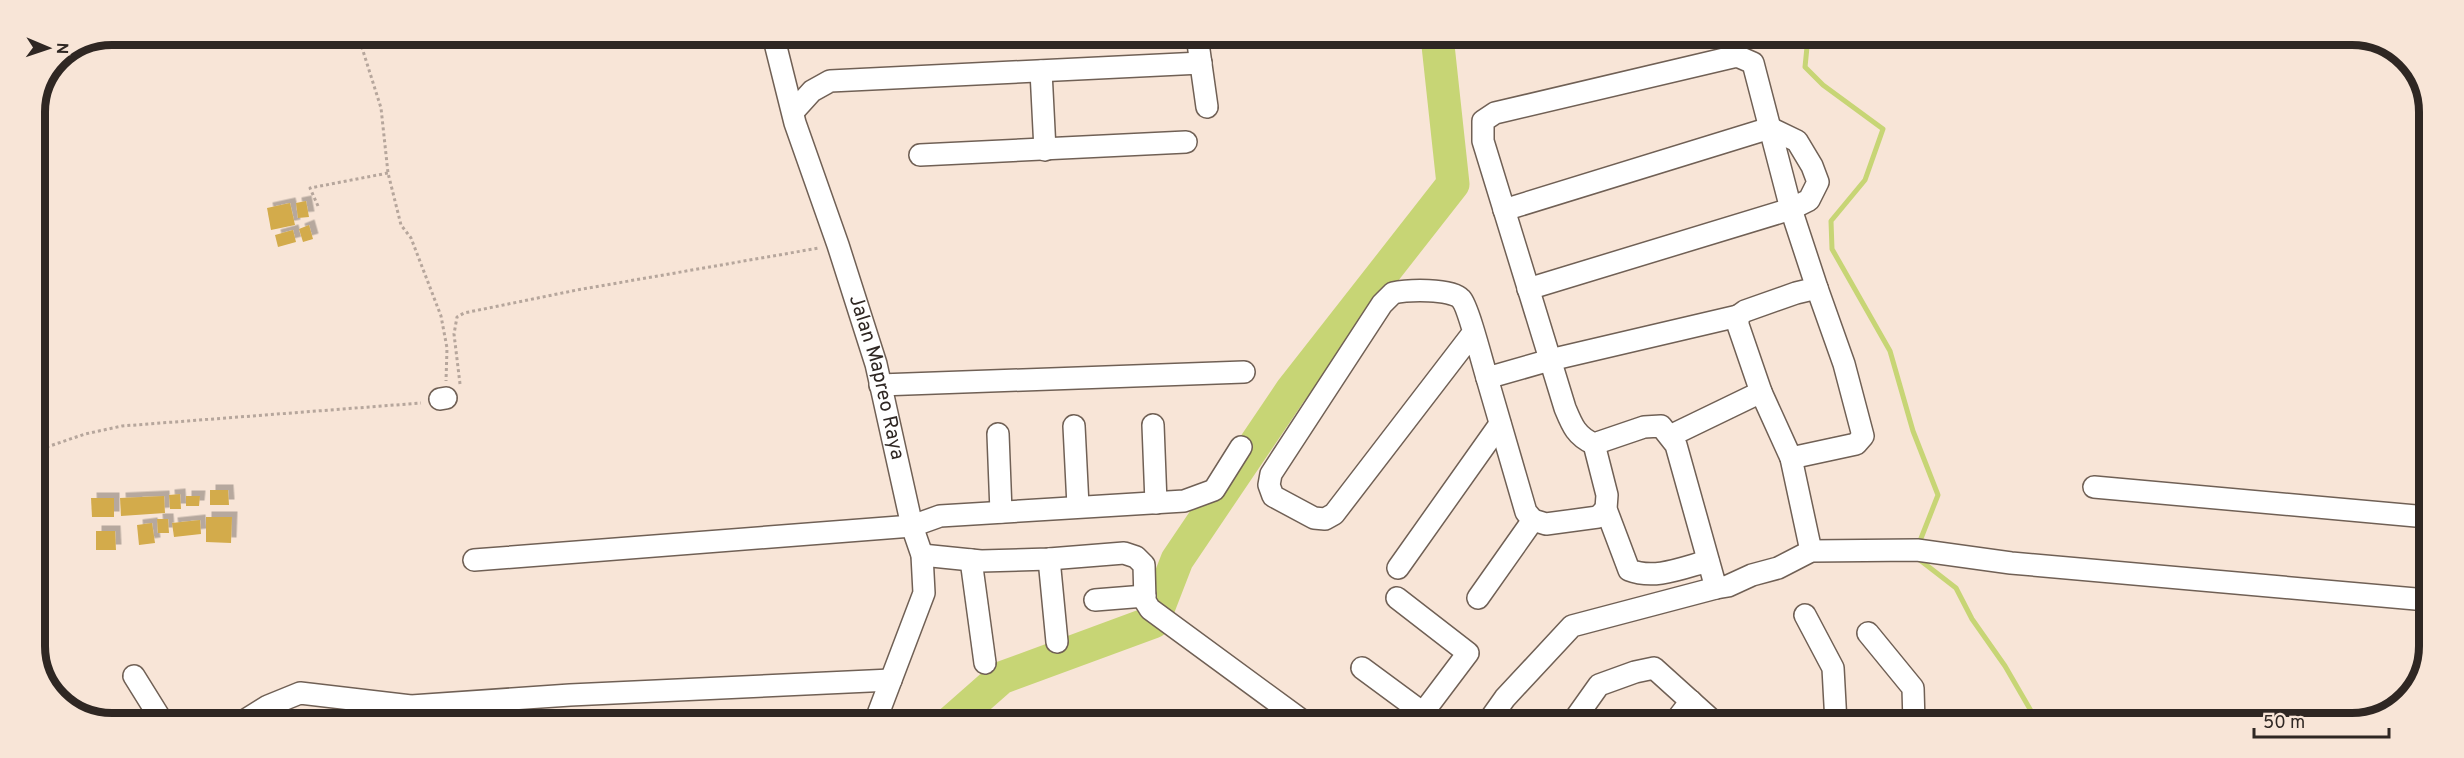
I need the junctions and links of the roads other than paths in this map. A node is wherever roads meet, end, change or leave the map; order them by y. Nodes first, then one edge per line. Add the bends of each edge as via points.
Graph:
1 (776, 45) edge
2 (1198, 45) edge
3 (1201, 63) junction
4 (1041, 71) junction
5 (1207, 107) dead end
6 (793, 112) junction
7 (1770, 128) junction
8 (1186, 142) dead end
9 (1045, 150) junction
10 (920, 155) dead end
11 (1791, 209) junction
12 (1504, 210) junction
13 (1817, 288) junction
14 (1528, 289) junction
15 (1738, 316) junction
16 (1473, 333) junction
17 (1550, 360) junction
18 (1244, 372) dead end
19 (1487, 378) junction
20 (880, 384) junction
21 (1761, 392) junction
22 (1500, 424) junction
23 (1153, 425) dead end
24 (1074, 426) dead end
25 (998, 434) dead end
26 (1670, 436) junction
27 (1594, 444) junction
28 (1241, 447) dead end
29 (1791, 458) junction
30 (2094, 487) dead end
31 (1156, 502) junction
32 (1078, 506) junction
33 (1606, 509) junction
34 (1001, 512) junction
35 (2419, 516) edge
36 (1533, 520) junction
37 (912, 526) junction
38 (1812, 551) junction
39 (922, 555) junction
40 (1049, 559) junction
41 (474, 560) dead end
42 (971, 560) junction
43 (1708, 561) junction
44 (1398, 568) dead end
45 (1716, 588) junction
46 (1145, 596) junction
47 (1396, 598) dead end
48 (1478, 598) dead end
49 (2419, 599) edge
50 (1095, 600) dead end
51 (1805, 615) dead end
52 (1868, 633) dead end
53 (1057, 642) dead end
54 (985, 663) dead end
55 (1362, 668) dead end
56 (134, 676) dead end
57 (891, 680) junction
58 (1691, 701) junction
59 (381, 712) edge
60 (157, 713) edge
61 (257, 713) edge
62 (878, 713) edge
63 (1292, 713) edge
64 (1414, 713) edge
65 (1424, 713) edge
66 (1494, 713) edge
67 (1579, 713) edge
68 (1682, 713) edge
69 (1704, 713) edge
70 (1835, 713) edge
71 (1914, 713) edge

1 - 6 street, Jalan Mapreo Raya
2 - 3 street
3 - 4 street
3 - 5 street
4 - 6 street via 830,81 812,91
4 - 9 street
6 - 20 street, Jalan Mapreo Raya
7 - 11 street
7 - 11 street via 1797,141 1818,182 1809,200
7 - 12 street
7 - 12 street via 1753,63 1737,56 1495,113 1483,121 1483,141
8 - 9 street
9 - 10 street
11 - 13 street
11 - 14 street
12 - 14 street
13 - 15 street
13 - 29 street via 1844,364 1863,436 1856,444
14 - 17 street
15 - 17 street
15 - 21 street
16 - 16 street via 1334,514 1325,519 1314,518 1273,496 1271,474 1393,293 1426,291 1457,296 1463,300
16 - 19 street
17 - 19 street
17 - 27 street via 1574,429
18 - 20 street
19 - 22 street
20 - 37 street, Jalan Mapreo Raya
21 - 26 street
21 - 29 street
22 - 36 street via 1526,512
22 - 44 street
23 - 31 street
24 - 32 street
25 - 34 street
26 - 27 street via 1661,426 1644,427
26 - 43 street via 1676,445
27 - 33 street via 1607,495
28 - 31 street via 1214,490 1184,501
29 - 38 street
30 - 35 street
31 - 32 street
32 - 34 street
33 - 36 street via 1598,517 1546,524
33 - 43 street via 1629,570 1656,575
34 - 37 street via 940,516
36 - 48 street
37 - 39 street, Jalan Mapreo Raya
37 - 41 street
38 - 45 street via 1778,568
38 - 49 street via 1917,550 2011,563
39 - 42 street
39 - 57 street, Jalan Mapreo Raya via 924,593
40 - 42 street
40 - 46 street via 1124,553 1136,557 1144,565
40 - 53 street
42 - 54 street
43 - 45 street
45 - 66 street via 1572,626
46 - 50 street
46 - 63 street via 1150,609
47 - 65 street via 1468,653
51 - 70 street via 1833,668
52 - 71 street via 1913,688
55 - 64 street
56 - 60 street
57 - 59 street via 570,695 411,706
57 - 62 street, Jalan Mapreo Raya
58 - 67 street via 1654,668 1599,686
58 - 68 street
58 - 69 street
59 - 61 street via 300,693

